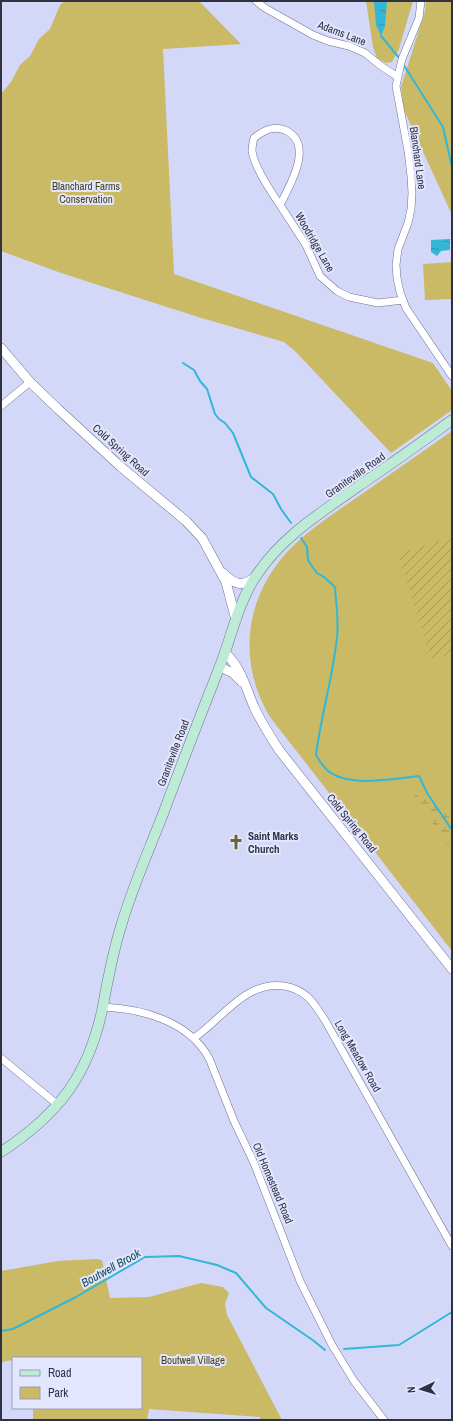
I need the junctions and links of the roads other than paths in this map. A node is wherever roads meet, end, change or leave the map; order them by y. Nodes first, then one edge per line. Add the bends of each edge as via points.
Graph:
1 (256, 1) edge
2 (421, 1) edge
3 (398, 77) junction
4 (280, 205) junction
5 (403, 300) junction
6 (1, 348) edge
7 (452, 376) edge
8 (30, 382) junction
9 (1, 406) edge
10 (452, 420) edge
11 (221, 572) junction
12 (256, 576) junction
13 (236, 620) junction
14 (226, 653) junction
15 (220, 667) junction
16 (244, 685) junction
17 (452, 969) edge
18 (102, 1007) junction
19 (194, 1038) junction
20 (1, 1058) edge
21 (58, 1105) junction
22 (1, 1152) edge
23 (452, 1246) edge
24 (384, 1420) edge

1 - 3 street, Adams Lane via 314,35 365,53
2 - 3 street, Blanchard Lane via 419,18 402,59
3 - 5 street, Blanchard Lane via 396,86 409,157 412,193 408,223 398,249 396,265
4 - 4 street, Woodridge Lane via 294,174 300,148 292,134 283,129 273,128 263,131 254,138 252,151 262,175
4 - 5 street, Woodridge Lane via 306,245 320,276 337,291 349,297 378,303
5 - 7 street, Blanchard Lane
6 - 8 street, Cold Spring Road
8 - 9 street
8 - 11 street, Cold Spring Road via 121,467 186,521 202,538
10 - 12 main road, Graniteville Road via 302,525 275,550
11 - 12 street, Cold Spring Road via 233,582 242,584
11 - 13 street, Cold Spring Road
12 - 13 main road, Graniteville Road via 246,593
13 - 14 main road, Graniteville Road
14 - 15 main road, Graniteville Road
14 - 16 street, Cold Spring Road via 238,668
15 - 16 street, Cold Spring Road via 233,674
15 - 18 main road, Graniteville Road via 132,894 116,942
16 - 17 street, Cold Spring Road via 260,719 279,750
18 - 19 street, Old Homestead Road via 159,1017
18 - 21 main road, Graniteville Road via 86,1061
19 - 23 street, Long Meadow Road via 256,989 278,985 293,987 310,998
19 - 24 street, Old Homestead Road via 209,1058 300,1281 332,1345 354,1381
20 - 21 street
21 - 22 main road, Graniteville Road via 37,1126

